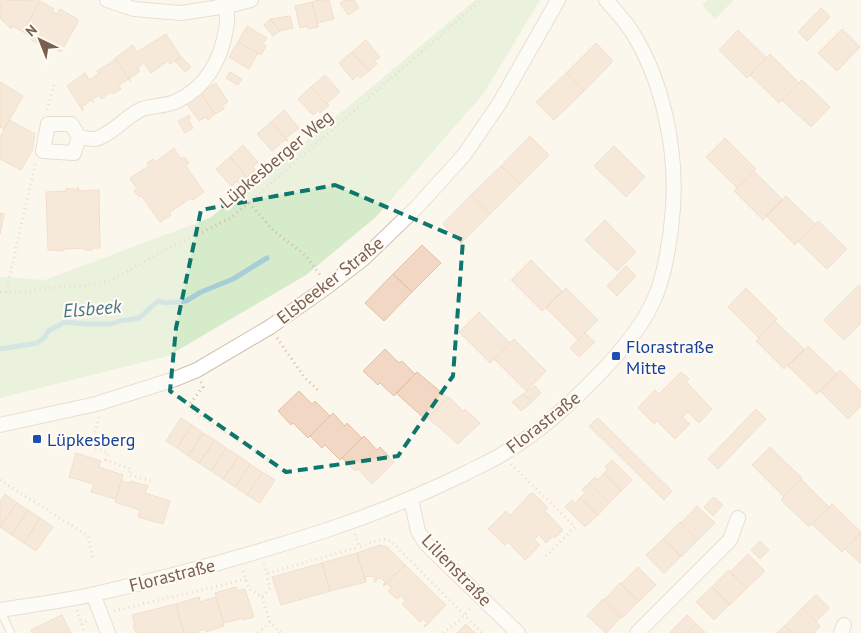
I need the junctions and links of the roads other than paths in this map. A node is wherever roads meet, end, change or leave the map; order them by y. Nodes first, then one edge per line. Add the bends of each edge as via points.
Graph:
1 (107, 0) edge
2 (251, 0) edge
3 (558, 0) edge
4 (606, 0) edge
5 (224, 3) edge
6 (79, 137) junction
7 (0, 425) edge
8 (411, 499) junction
9 (738, 518) dead end
10 (93, 594) junction
11 (0, 610) edge
12 (11, 633) edge
13 (108, 633) edge
14 (518, 633) edge
15 (637, 633) edge

1 - 5 street via 134,9 181,12
2 - 5 street
3 - 7 street, Elsbeeker Straße via 498,104 464,155 370,252 328,286 197,370 96,404
4 - 8 street, Florastraße via 630,29 653,74 665,112 672,154 672,229 654,301 616,356 542,427 502,455
5 - 6 street via 227,24 223,47 206,79 179,100 141,110 95,139
6 - 6 street via 71,124 48,124 43,151 74,153
8 - 10 street, Florastraße via 238,559
8 - 14 street, Lilienstraße via 418,531 426,544
9 - 15 street via 730,540
10 - 11 street, Florastraße
10 - 13 street
11 - 12 lane

